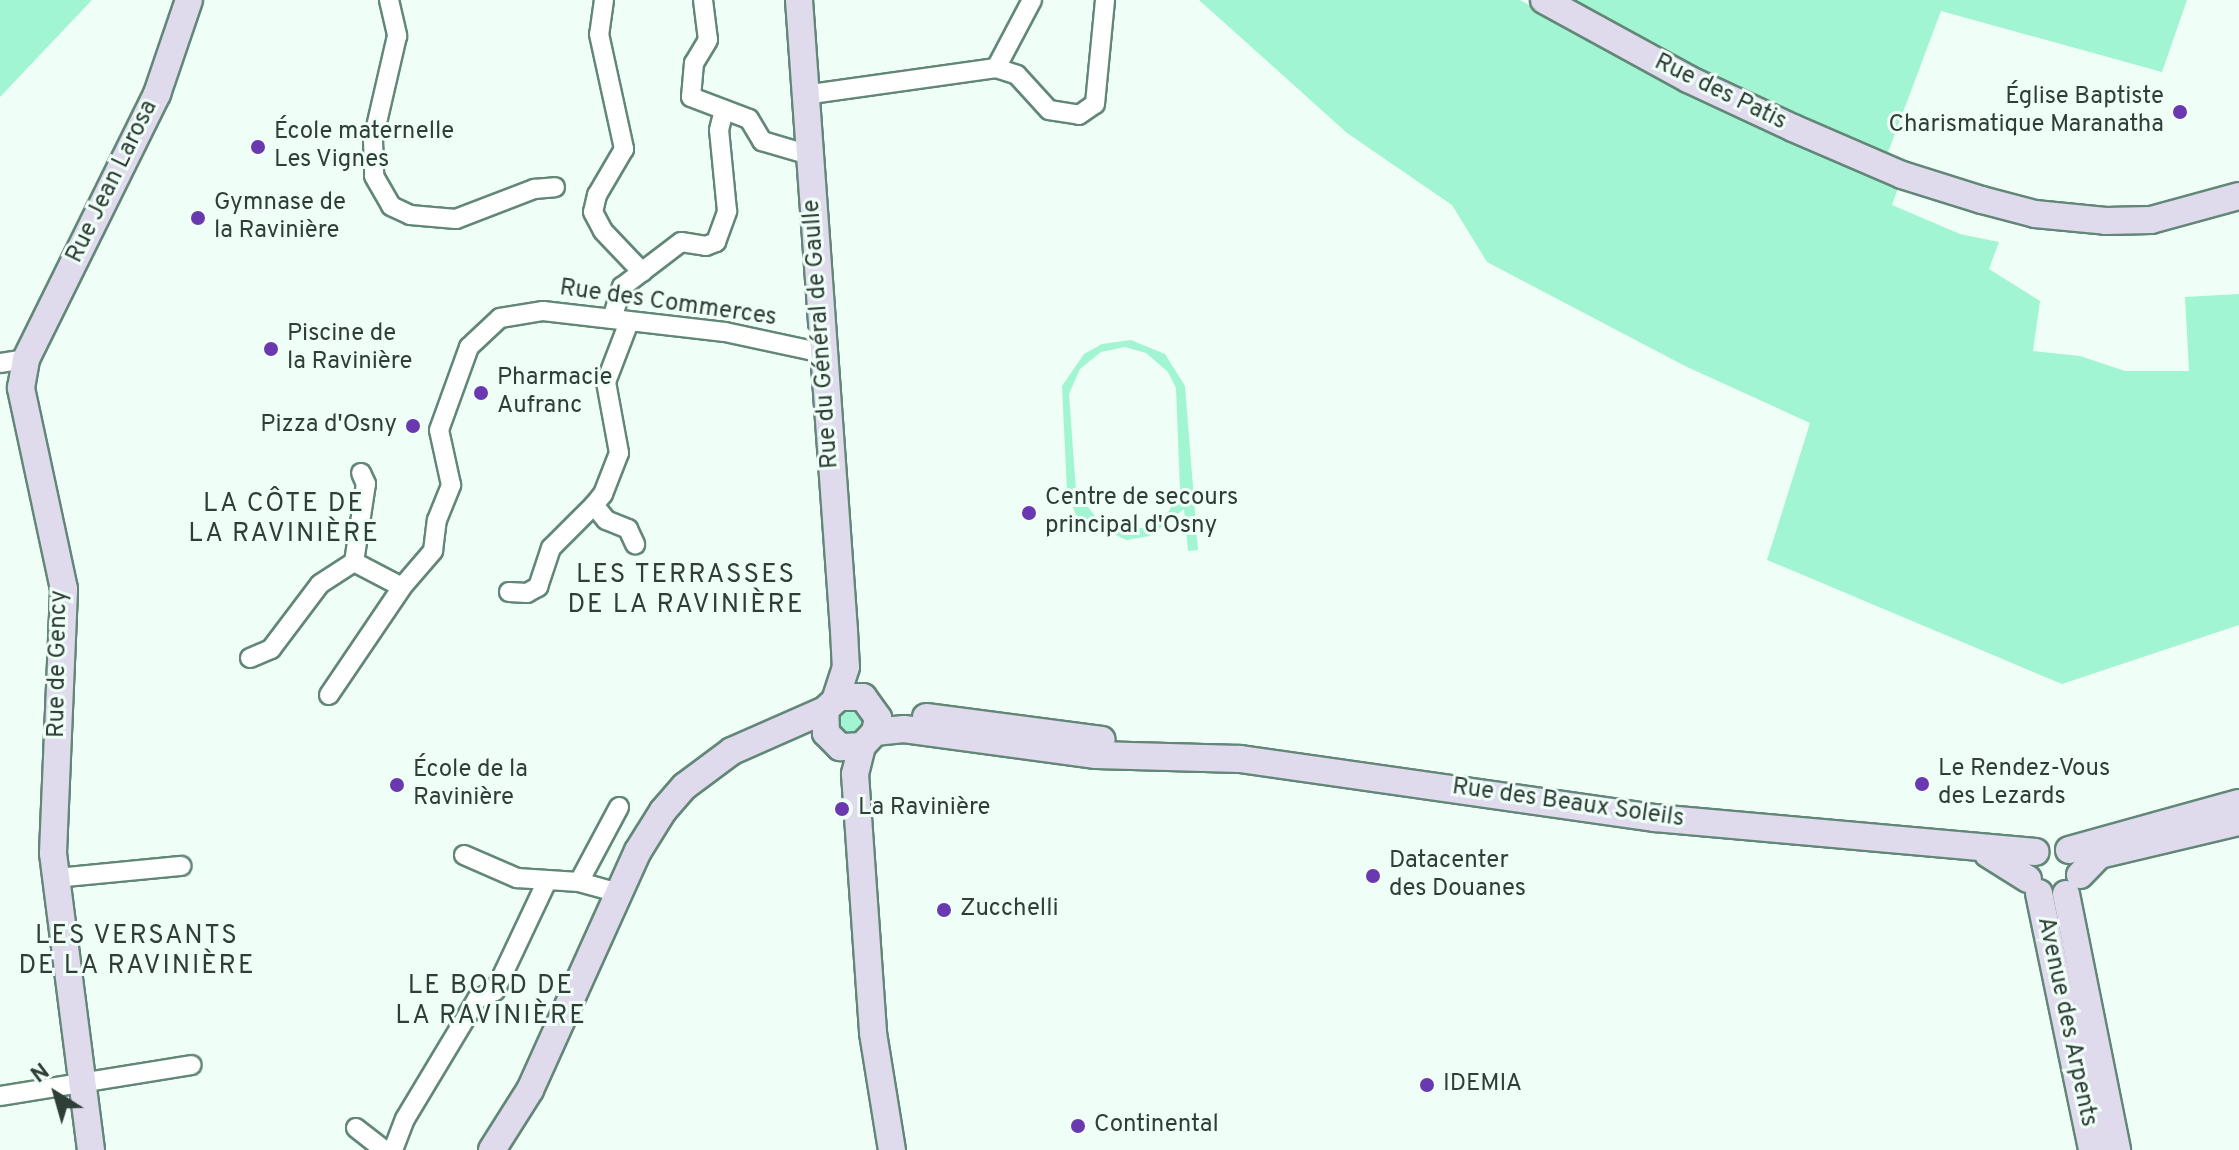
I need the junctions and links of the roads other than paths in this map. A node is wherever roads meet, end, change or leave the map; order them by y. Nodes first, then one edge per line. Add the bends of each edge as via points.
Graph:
1 (189, 0) edge
2 (389, 0) edge
3 (604, 0) edge
4 (703, 0) edge
5 (799, 0) edge
6 (1032, 0) edge
7 (1105, 0) edge
8 (1544, 0) edge
9 (996, 68) junction
10 (804, 95) junction
11 (724, 110) junction
12 (810, 155) junction
13 (555, 187) dead end
14 (2239, 196) edge
15 (642, 272) junction
16 (620, 321) junction
17 (823, 353) junction
18 (13, 361) edge
19 (361, 473) dead end
20 (594, 505) junction
21 (635, 544) dead end
22 (354, 562) junction
23 (402, 587) junction
24 (509, 592) dead end
25 (250, 658) dead end
26 (329, 695) dead end
27 (851, 722) junction
28 (2239, 803) edge
29 (619, 807) dead end
30 (2239, 822) edge
31 (1978, 849) junction
32 (2069, 850) junction
33 (2035, 852) junction
34 (464, 855) dead end
35 (181, 866) dead end
36 (56, 878) junction
37 (579, 882) junction
38 (546, 883) junction
39 (2073, 884) junction
40 (2034, 886) junction
41 (619, 893) junction
42 (192, 1065) dead end
43 (81, 1084) junction
44 (0, 1096) edge
45 (356, 1128) dead end
46 (91, 1150) edge
47 (384, 1150) edge
48 (393, 1150) edge
49 (492, 1150) edge
50 (892, 1150) edge
51 (2092, 1150) edge
52 (2117, 1150) edge

1 - 18 main road, Rue Jean Larosa via 157,94
2 - 13 street via 397,36 373,140 374,176 391,206 410,215 456,219 534,189
3 - 15 street via 599,34 624,149 593,212 603,231
4 - 11 street via 708,40 694,63 691,97
5 - 10 main road, Rue du Général de Gaulle
6 - 9 street
7 - 9 street via 1095,104 1079,115 1049,110 1017,75
8 - 14 main road, Rue des Patis via 1688,79 1902,175 2035,214 2151,220
9 - 10 street
10 - 12 main road, Rue du Général de Gaulle
11 - 12 street via 749,119 762,141
11 - 15 street via 719,130 727,211 716,242 681,242
12 - 17 main road, Rue du Général de Gaulle
15 - 16 street via 622,287
16 - 17 street, Rue des Commerces via 725,332
16 - 20 street via 606,382 619,453
16 - 23 street, Rue des Commerces via 543,311 500,318 469,347 439,430 451,485 449,500 437,520 433,551
17 - 27 main road, Rue du Général de Gaulle
18 - 36 main road, Rue de Gency via 64,589
19 - 22 street via 366,484
20 - 21 street via 606,520 628,529
20 - 24 street via 551,548 538,587 527,593
22 - 23 street
22 - 25 street via 320,584 271,649
23 - 26 street
27 - 31 main road, Rue des Beaux Soleils via 1096,755 1159,754 1380,775 1655,818 1833,830
27 - 41 main road, Rue des Beaux Soleils via 787,728 732,751 677,793 645,838
27 - 50 main road via 873,1033
28 - 32 main road
29 - 37 street
30 - 39 main road via 2099,855
31 - 33 main road, Rue des Beaux Soleils
31 - 40 main road, Rue des Beaux Soleils
32 - 33 main road, Rue des Beaux Soleils via 2050,845
32 - 39 main road, Avenue des Arpents
33 - 40 main road
34 - 38 street via 517,878
35 - 36 street
36 - 43 main road, Rue de Gency
37 - 38 street
37 - 41 street
38 - 48 street via 495,991 477,999 405,1119
39 - 40 main road
39 - 52 main road, Avenue des Arpents
40 - 51 main road, Avenue des Arpents
41 - 49 main road via 534,1082
42 - 43 street
43 - 44 street
43 - 46 main road, Rue de Gency
45 - 47 street

